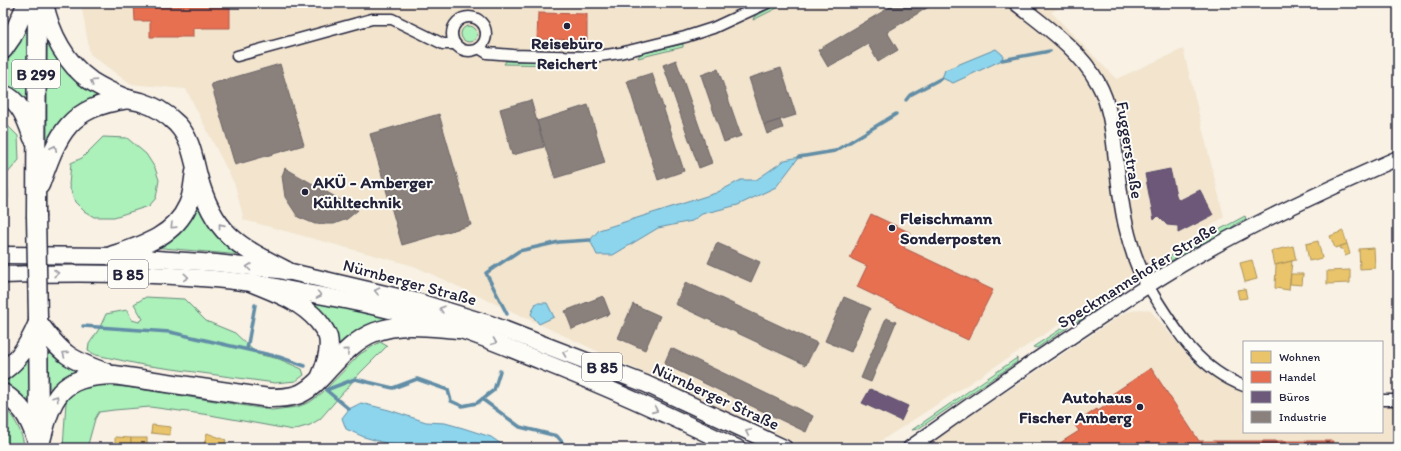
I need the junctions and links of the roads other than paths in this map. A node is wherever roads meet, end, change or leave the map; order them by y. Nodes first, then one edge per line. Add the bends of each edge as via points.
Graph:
1 (27, 3) edge
2 (37, 3) edge
3 (44, 3) edge
4 (767, 3) edge
5 (1016, 3) edge
6 (455, 44) junction
7 (479, 48) junction
8 (3, 50) edge
9 (237, 56) dead end
10 (3, 94) edge
11 (128, 99) junction
12 (36, 145) junction
13 (1398, 158) edge
14 (195, 166) junction
15 (36, 198) junction
16 (3, 255) edge
17 (111, 256) junction
18 (287, 271) junction
19 (3, 275) edge
20 (253, 283) junction
21 (1148, 286) junction
22 (38, 320) junction
23 (458, 329) junction
24 (3, 371) edge
25 (114, 375) junction
26 (320, 379) junction
27 (1243, 386) edge
28 (3, 393) edge
29 (1383, 400) edge
30 (1398, 400) edge
31 (39, 448) edge
32 (737, 448) edge
33 (784, 448) edge
34 (910, 448) edge

1 - 8 highway via 12,37
2 - 12 highway, B 299
11 -> 3 highway via 92,82 72,64 51,27
4 - 7 street via 712,28 620,53 592,57 512,56 487,53
5 - 21 street, Fuggerstraße via 1076,53 1099,84 1112,127 1126,232
6 - 7 street via 466,51
6 - 7 street via 452,34 454,25 461,18 471,16 481,21 486,31 485,41
6 - 9 street via 443,44 392,19 372,18
10 - 12 highway via 20,108
11 - 14 highway via 156,107 178,124 192,148
15 -> 11 highway via 62,132 89,110
12 - 15 highway, B 299
13 - 21 street, Speckmannshofer Straße via 1236,235
14 -> 17 highway via 189,204 171,229 142,246
18 -> 14 highway via 250,252 226,233 216,221 206,201
15 - 22 highway, B 299, bridge
16 - 17 main road, Nürnberger Straße / B 85
18 -> 17 main road, Nürnberger Straße / B 85
33 -> 18 main road, Nürnberger Straße / B 85 via 646,384 490,324 415,300
19 -> 20 main road, Nürnberger Straße / B 85 via 104,273 166,275
20 -> 23 main road, Nürnberger Straße / B 85 via 345,299
20 - 26 highway via 292,299 305,308 323,327 329,345 328,357
21 - 27 street via 1189,347 1210,368
21 - 34 street, Speckmannshofer Straße via 976,400
22 - 24 highway via 26,347
25 -> 22 highway via 67,356 56,347
22 - 31 highway, B 299
26 -> 23 highway via 347,351 374,333 402,326
23 -> 32 main road, Nürnberger Straße / B 85 via 561,369
25 - 26 highway via 270,398 298,395
31 -> 25 highway via 53,402 63,388 81,378
28 - 31 highway via 24,412
29 - 30 street

